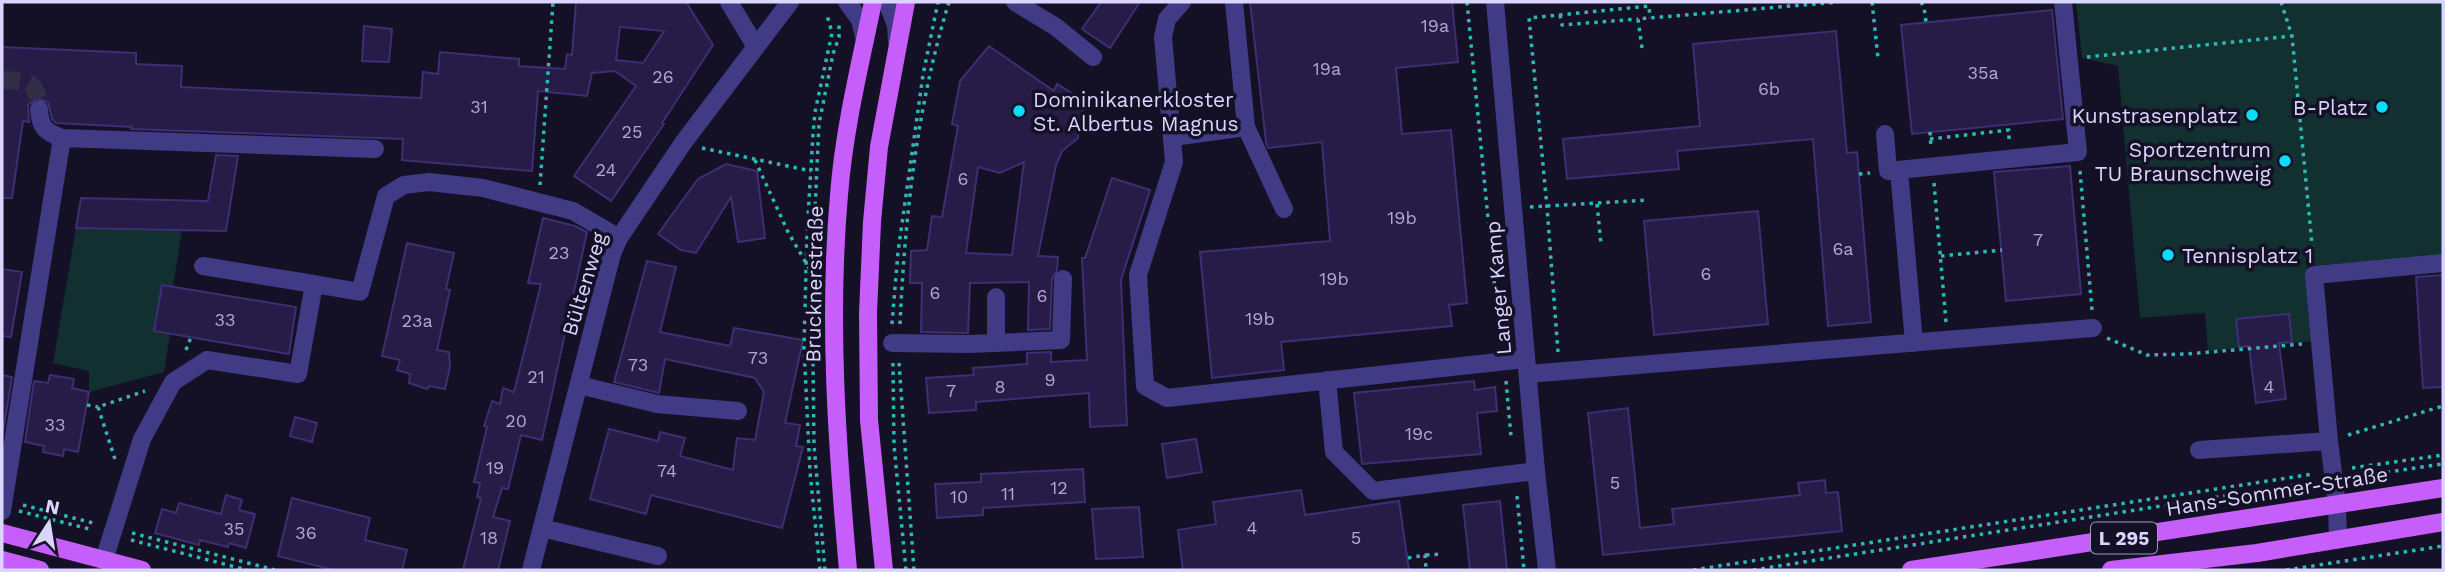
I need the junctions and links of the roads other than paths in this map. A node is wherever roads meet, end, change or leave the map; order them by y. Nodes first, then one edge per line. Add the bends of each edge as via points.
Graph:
1 (729, 2) edge
2 (790, 2) edge
3 (847, 2) edge
4 (873, 2) edge
5 (887, 2) edge
6 (906, 2) edge
7 (1015, 2) edge
8 (1182, 2) edge
9 (1234, 2) edge
10 (1495, 2) edge
11 (2063, 2) edge
12 (865, 40) junction
13 (756, 47) junction
14 (898, 53) junction
15 (1093, 57) dead end
16 (39, 109) tunnel mouth
17 (1246, 127) junction
18 (1885, 134) dead end
19 (1173, 137) junction
20 (62, 138) junction
21 (375, 149) dead end
22 (1899, 170) junction
23 (1284, 209) dead end
24 (619, 237) junction
25 (2443, 263) edge
26 (203, 266) dead end
27 (1063, 279) dead end
28 (314, 284) junction
29 (996, 297) dead end
30 (2093, 328) road end
31 (892, 343) dead end
32 (996, 343) junction
33 (1914, 343) junction
34 (1527, 366) junction
35 (1327, 380) junction
36 (579, 385) junction
37 (738, 411) dead end
38 (2329, 441) junction
39 (2199, 450) dead end
40 (1536, 471) junction
41 (2443, 488) edge
42 (2337, 505) junction
43 (10, 507) edge
44 (2443, 522) edge
45 (542, 528) junction
46 (2, 533) edge
47 (2338, 540) junction
48 (659, 555) dead end
49 (2, 560) edge
50 (103, 560) junction
51 (2160, 567) edge
52 (40, 570) edge
53 (142, 570) edge
54 (531, 570) edge
55 (848, 570) edge
56 (884, 570) edge
57 (1547, 570) edge
58 (1911, 570) edge
59 (2111, 570) edge

1 - 13 street
2 - 13 street, Bültenweg
3 - 12 street via 860,20
4 - 12 main road, Brucknerstraße
5 - 14 street via 896,25
6 - 14 main road
7 - 15 street
8 - 19 street via 1167,19 1163,37
9 - 17 street
10 - 34 street, Langer Kamp
11 - 22 street via 2078,152
12 - 55 main road, Brucknerstraße via 839,193 834,283 835,395
13 - 24 street, Bültenweg
14 - 56 main road via 879,147 868,325 869,420
16 - 20 street via 40,124 47,133
17 - 19 street
17 - 23 street
18 - 22 street via 1888,171
19 - 35 street via 1174,162 1138,275 1145,386 1167,398
20 - 21 street
20 - 43 street
22 - 33 street
24 - 28 street via 573,211 539,202 467,185 404,185 386,196 360,292
24 - 36 street, Bültenweg
25 - 38 street via 2314,275
26 - 28 street
27 - 32 street via 1061,340
28 - 50 street via 298,374 208,360 173,382 142,439
29 - 32 street
30 - 33 street
31 - 32 street
33 - 34 street
34 - 35 street via 1504,361
34 - 40 street, Langer Kamp
35 - 40 street via 1334,452 1373,491
36 - 37 street via 657,404
36 - 45 street, Bültenweg
38 - 39 street
38 - 42 street
40 - 57 street, Langer Kamp
41 - 42 main road, Hans-Sommer-Straße / L 295
42 - 47 street
42 - 58 main road, Hans-Sommer-Straße / L 295
44 - 47 main road, L 295
45 - 48 street
45 - 54 street, Bültenweg
46 - 50 main road
47 - 51 main road, L 295
49 - 52 main road
50 - 53 main road
51 - 59 main road, L 295

